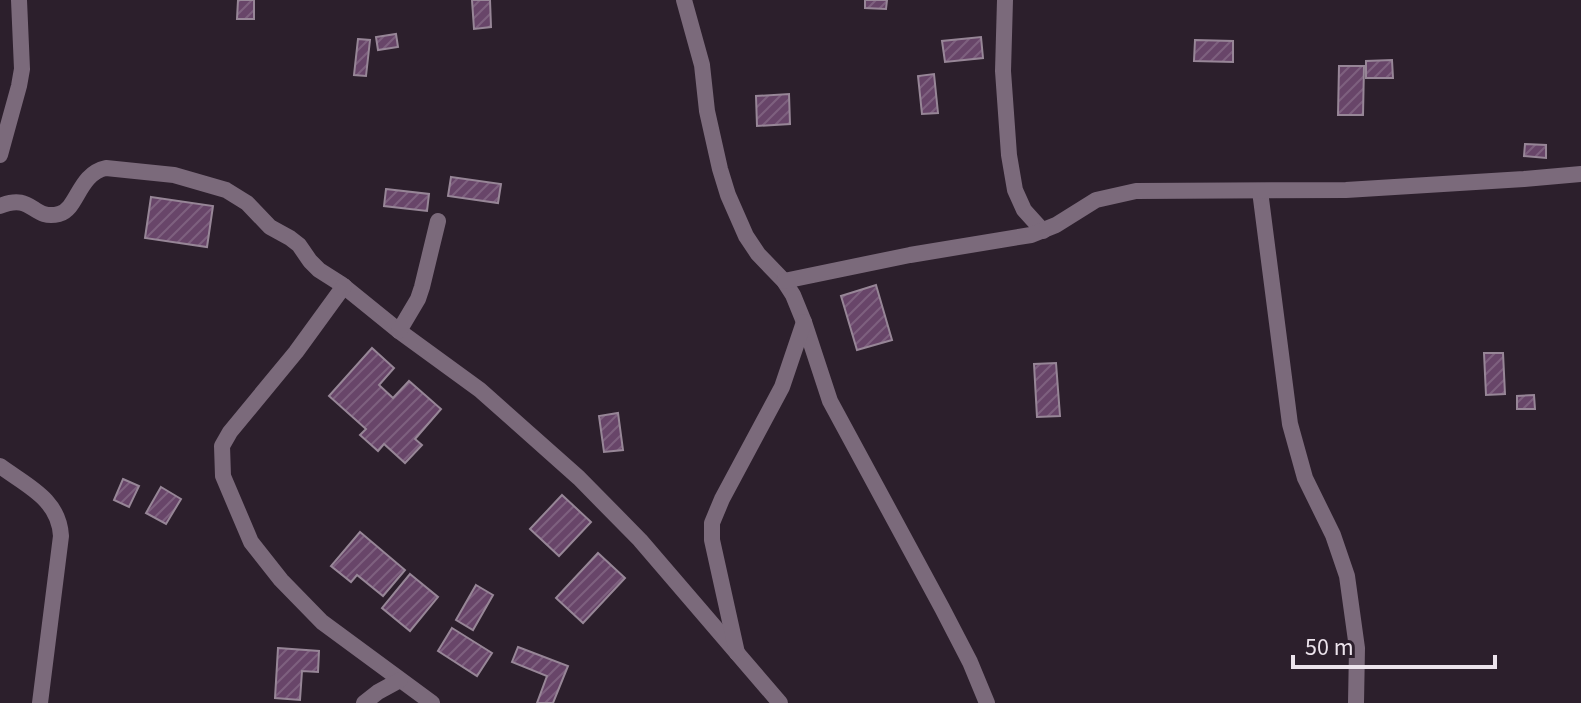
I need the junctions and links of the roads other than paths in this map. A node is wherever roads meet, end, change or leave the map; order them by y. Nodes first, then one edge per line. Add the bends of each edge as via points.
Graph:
1 (19, 0) edge
2 (684, 0) edge
3 (1005, 0) edge
4 (0, 155) edge
5 (1581, 174) edge
6 (1260, 191) junction
7 (0, 206) edge
8 (438, 221) dead end
9 (1043, 231) junction
10 (784, 281) junction
11 (344, 286) junction
12 (804, 322) junction
13 (399, 331) junction
14 (0, 466) edge
15 (737, 654) junction
16 (400, 680) junction
17 (40, 703) edge
18 (364, 703) edge
19 (432, 703) edge
20 (780, 703) edge
21 (987, 703) edge
22 (1356, 703) edge

1 - 4 street via 22,69
2 - 10 street via 728,195 752,245
3 - 9 street via 1009,155 1015,190
5 - 6 street
6 - 9 street via 1136,191 1096,200
6 - 22 street via 1295,447 1347,576 1357,648
7 - 11 street via 17,201 47,215 62,213 84,182 106,168 174,175 226,190 247,203 270,227 299,245 319,270
8 - 13 street via 418,299
9 - 10 street
10 - 12 street
11 - 13 street
11 - 16 street via 230,432 221,463 251,542 281,580 322,622
12 - 15 street via 782,387 712,523
12 - 21 street via 830,401
13 - 15 street via 480,390 579,478
14 - 17 street via 50,502 61,523
15 - 20 street
16 - 18 street
16 - 19 street

